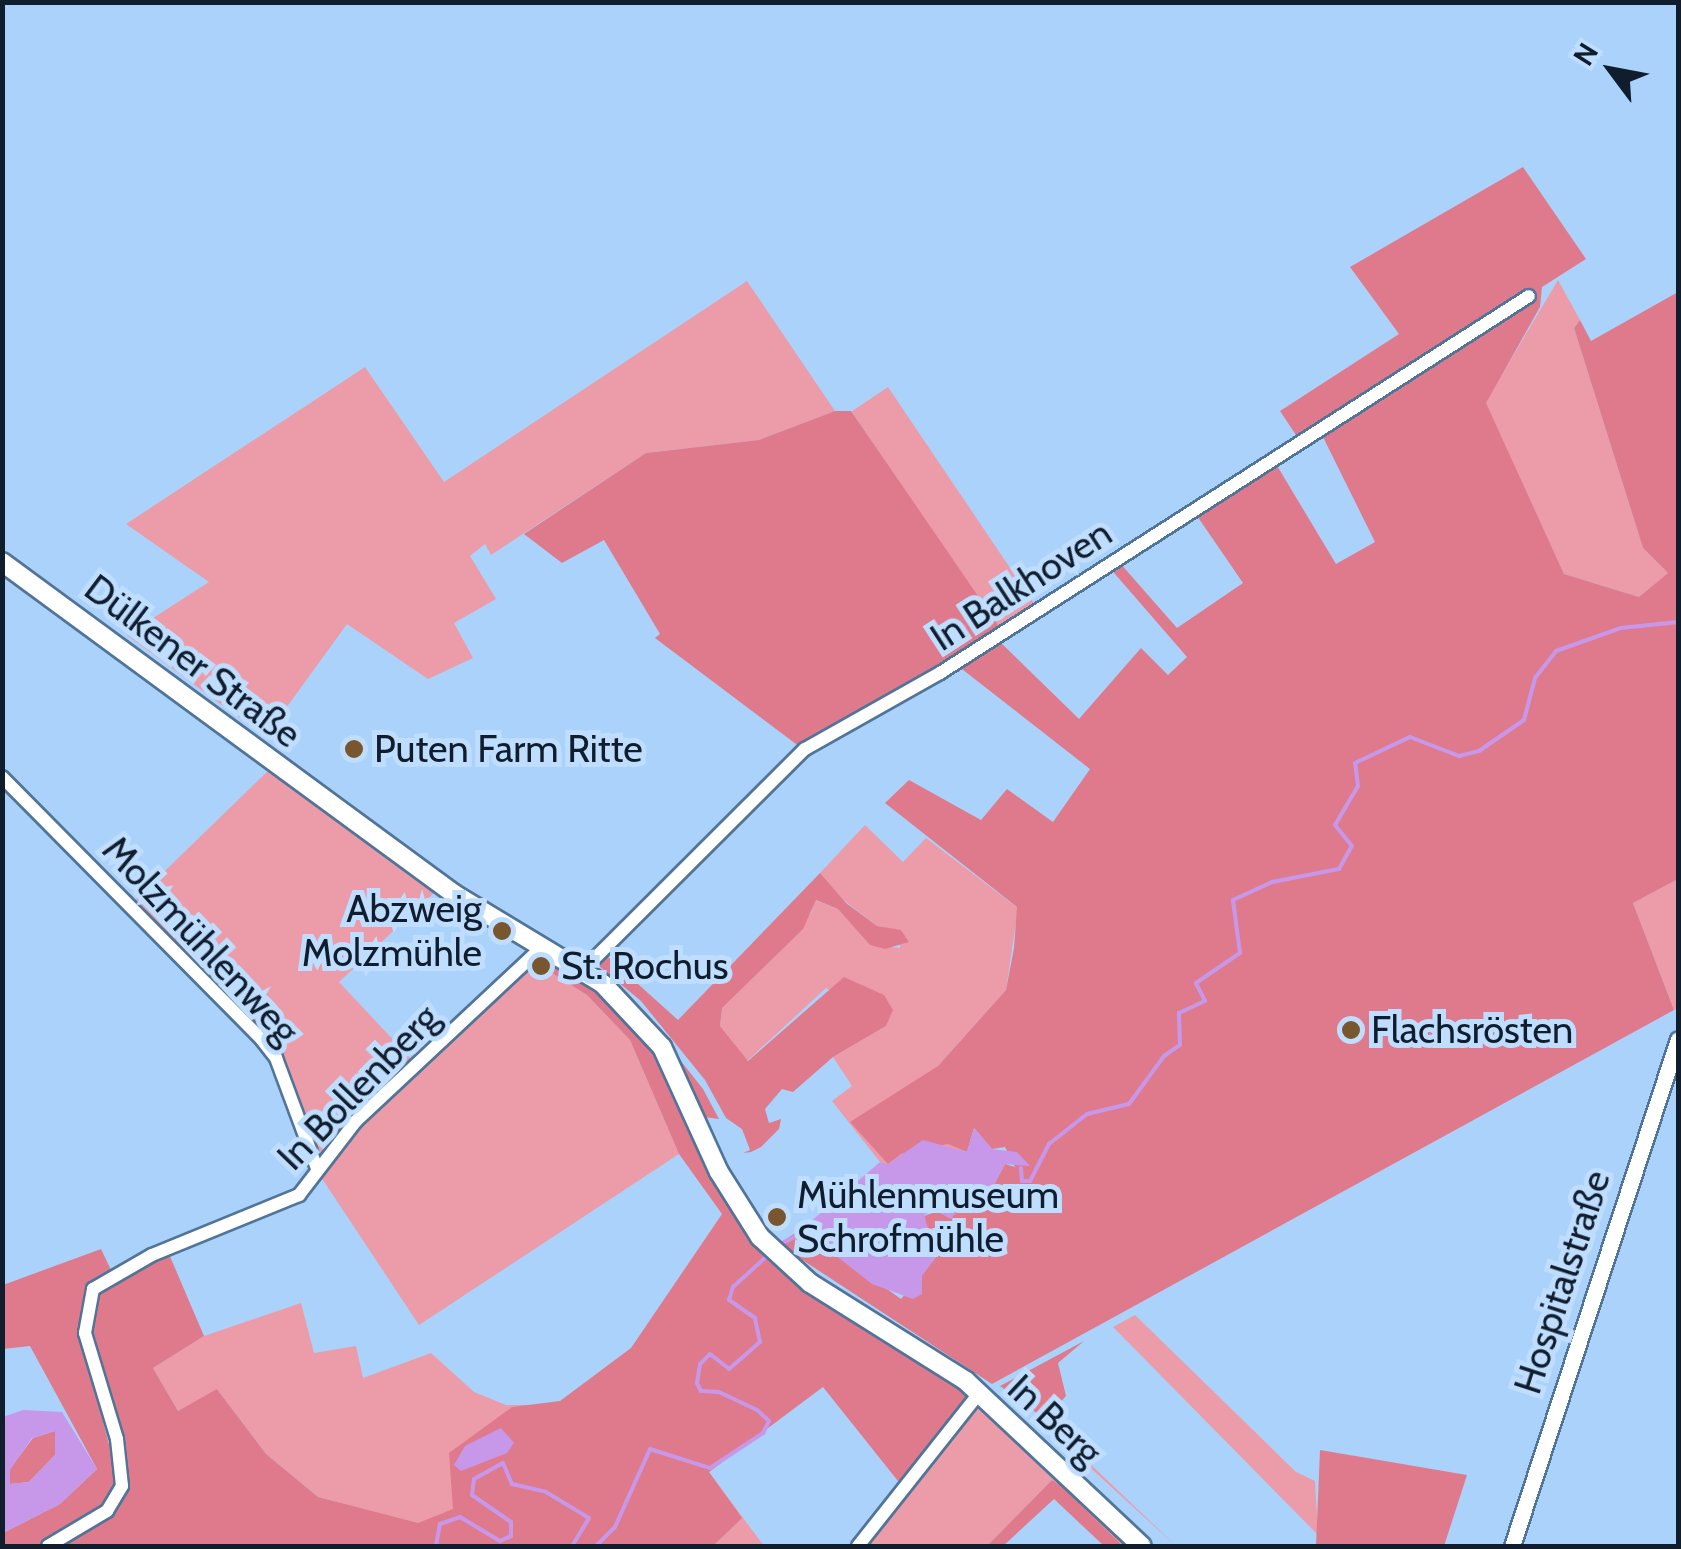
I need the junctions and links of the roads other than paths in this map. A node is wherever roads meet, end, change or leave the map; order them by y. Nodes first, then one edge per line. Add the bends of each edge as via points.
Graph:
1 (1529, 296) dead end
2 (2, 562) edge
3 (2, 777) edge
4 (542, 946) junction
5 (583, 970) junction
6 (1678, 1039) edge
7 (318, 1168) junction
8 (980, 1392) junction
9 (48, 1546) edge
10 (858, 1546) edge
11 (1142, 1546) edge
12 (1512, 1546) edge

1 - 5 street, In Balkhoven via 940,673 813,744
2 - 4 main road, Dülkener Straße via 440,883
3 - 7 street, Molzmühlenweg via 269,1049
4 - 5 main road, Dülkener Straße
4 - 7 street, In Bollenberg via 356,1121
5 - 8 main road, Dülkener Straße via 642,1021 736,1204 787,1265
6 - 12 street, Hospitalstraße
7 - 9 street, In Bollenberg via 299,1195 152,1256 93,1289 86,1333 117,1439 122,1486 107,1511
8 - 10 street, In Berg
8 - 11 main road, In Berg

